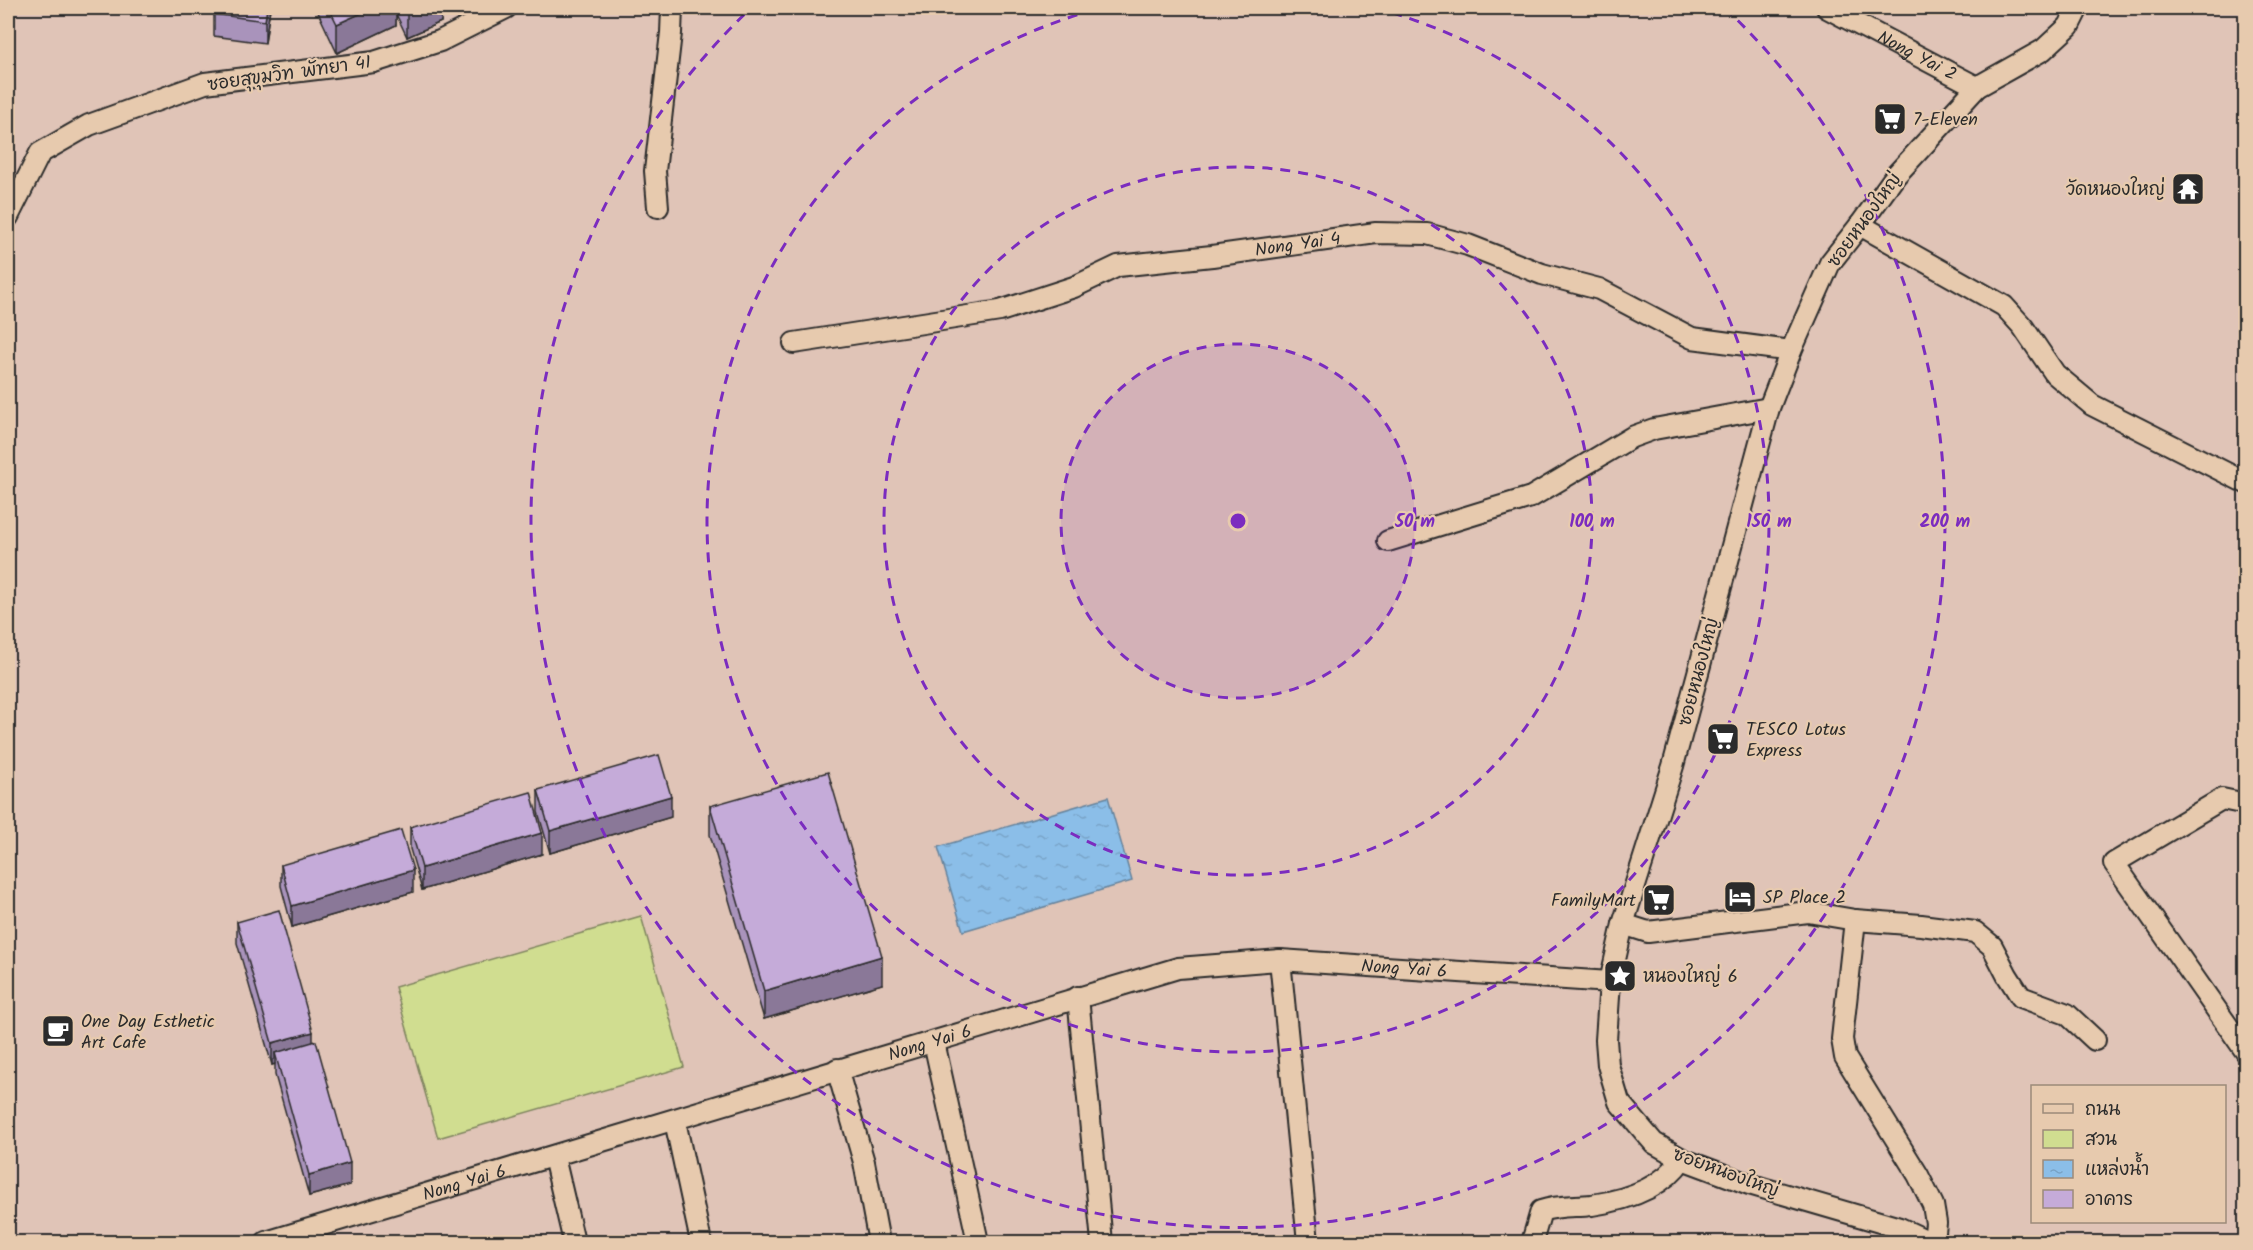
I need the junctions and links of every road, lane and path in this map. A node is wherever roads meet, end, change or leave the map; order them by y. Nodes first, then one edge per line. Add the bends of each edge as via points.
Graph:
1 (506, 8) edge
2 (672, 8) edge
3 (1827, 8) edge
4 (2078, 8) edge
5 (1977, 87) junction
6 (657, 207) dead end
7 (8, 217) edge
8 (1860, 225) junction
9 (794, 343) dead end
10 (1791, 351) junction
11 (1768, 408) junction
12 (2246, 483) edge
13 (1388, 541) dead end
14 (2246, 804) edge
15 (1855, 920) junction
16 (1623, 924) junction
17 (1280, 960) junction
18 (1610, 982) junction
19 (1078, 997) junction
20 (2095, 1040) dead end
21 (934, 1042) junction
22 (2246, 1052) edge
23 (837, 1070) junction
24 (675, 1120) junction
25 (554, 1157) junction
26 (1682, 1159) junction
27 (266, 1242) edge
28 (574, 1242) edge
29 (701, 1242) edge
30 (879, 1242) edge
31 (978, 1242) edge
32 (1102, 1242) edge
33 (1308, 1242) edge
34 (1532, 1242) edge
35 (1932, 1242) edge

1 - 7 street, ซอยสุขุมวิท พัทยา 41 via 440,41 374,62 205,83 89,125 40,153
2 - 6 street via 655,171
3 - 5 street, Nong Yai 2
4 - 5 street, ซอยหนองใหญ่ via 2069,26 2043,50
5 - 8 street, ซอยหนองใหญ่ via 1896,175
8 - 10 street, ซอยหนองใหญ่ via 1830,263
8 - 12 street via 2004,306 2055,374 2092,405
9 - 10 street, Nong Yai 4 via 1000,311 1074,287 1118,266 1376,233 1428,234 1468,245 1542,274 1599,289 1692,338
10 - 11 street, ซอยหนองใหญ่
11 - 13 street via 1654,429 1532,497
11 - 16 street, ซอยหนองใหญ่ via 1673,766
14 - 22 street via 2222,799 2114,863
15 - 16 street via 1808,912 1648,932
15 - 20 street via 1975,932 1992,946 2021,997 2067,1014
15 - 35 street via 1842,1039 1845,1057 1933,1205 1936,1223
16 - 18 street, ซอยหนองใหญ่
17 - 18 street, Nong Yai 6
17 - 19 street, Nong Yai 6 via 1178,968
17 - 33 street
18 - 26 street, ซอยหนองใหญ่ via 1606,1040 1608,1065 1619,1102 1654,1143
19 - 21 street, Nong Yai 6
19 - 32 street
21 - 23 street, Nong Yai 6
21 - 31 street
23 - 24 street, Nong Yai 6
23 - 30 street via 864,1162
24 - 25 street, Nong Yai 6
24 - 29 street
25 - 27 street, Nong Yai 6
25 - 28 street
26 - 34 street via 1655,1185 1622,1199 1541,1211
26 - 35 street, ซอยหนองใหญ่ via 1749,1184 1900,1228

